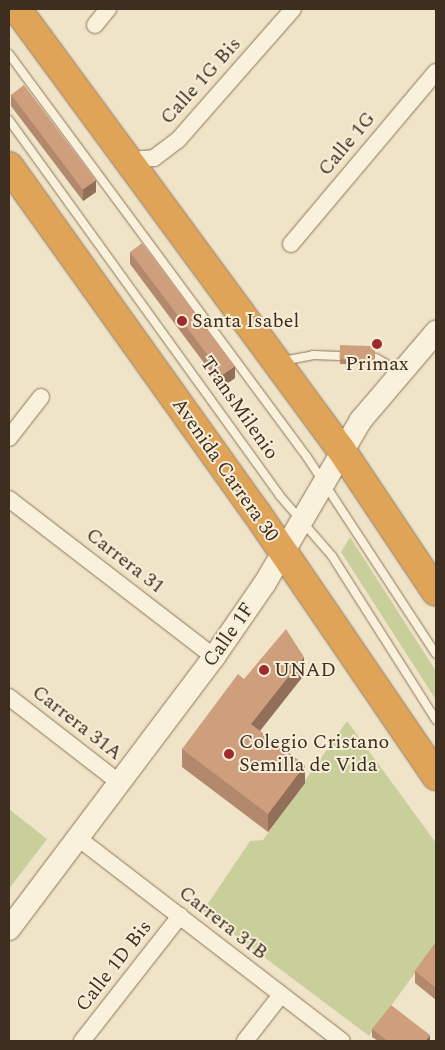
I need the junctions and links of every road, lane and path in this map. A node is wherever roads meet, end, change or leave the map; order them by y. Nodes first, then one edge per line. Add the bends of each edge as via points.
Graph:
1 (17, 9) edge
2 (108, 9) edge
3 (293, 9) edge
4 (94, 26) dead end
5 (9, 54) edge
6 (435, 77) edge
7 (9, 120) edge
8 (128, 160) junction
9 (9, 166) edge
10 (291, 244) dead end
11 (436, 332) edge
12 (340, 356) edge
13 (376, 358) edge
14 (275, 363) junction
15 (401, 373) junction
16 (41, 396) dead end
17 (9, 438) edge
18 (342, 451) junction
19 (325, 481) junction
20 (9, 499) edge
21 (302, 521) junction
22 (283, 553) junction
23 (436, 592) edge
24 (436, 654) edge
25 (214, 657) junction
26 (9, 697) edge
27 (436, 720) edge
28 (436, 776) edge
29 (120, 782) junction
30 (78, 838) junction
31 (180, 916) junction
32 (9, 929) edge
33 (281, 994) junction
34 (82, 1041) edge
35 (245, 1041) edge
36 (342, 1041) edge

1 - 8 highway
2 - 4 street
3 - 8 street, Calle 1G Bis via 178,140 154,158
5 - 19 lane, TransMilenio
6 - 10 street, Calle 1G
7 - 21 lane, TransMilenio
8 - 14 highway
9 - 22 highway, Avenida Carrera 30
11 - 15 street, Calle 1F
12 - 14 lane via 313,354
13 - 15 lane
14 - 18 highway
15 - 18 street, Calle 1F via 361,420
16 - 17 street
18 - 19 street, Calle 1F
18 - 23 highway
19 - 21 street, Calle 1F
19 - 24 lane, TransMilenio
20 - 25 street, Carrera 31
21 - 22 street, Calle 1F
21 - 27 lane, TransMilenio via 332,556
22 - 25 street, Calle 1F
22 - 28 highway, Avenida Carrera 30
25 - 29 street, Calle 1F
26 - 29 street, Carrera 31A
29 - 30 street, Calle 1F
30 - 31 street, Carrera 31B
30 - 32 street, Calle 1F
31 - 33 street, Carrera 31B
31 - 34 street, Calle 1D Bis
33 - 35 street
33 - 36 street, Carrera 31B

